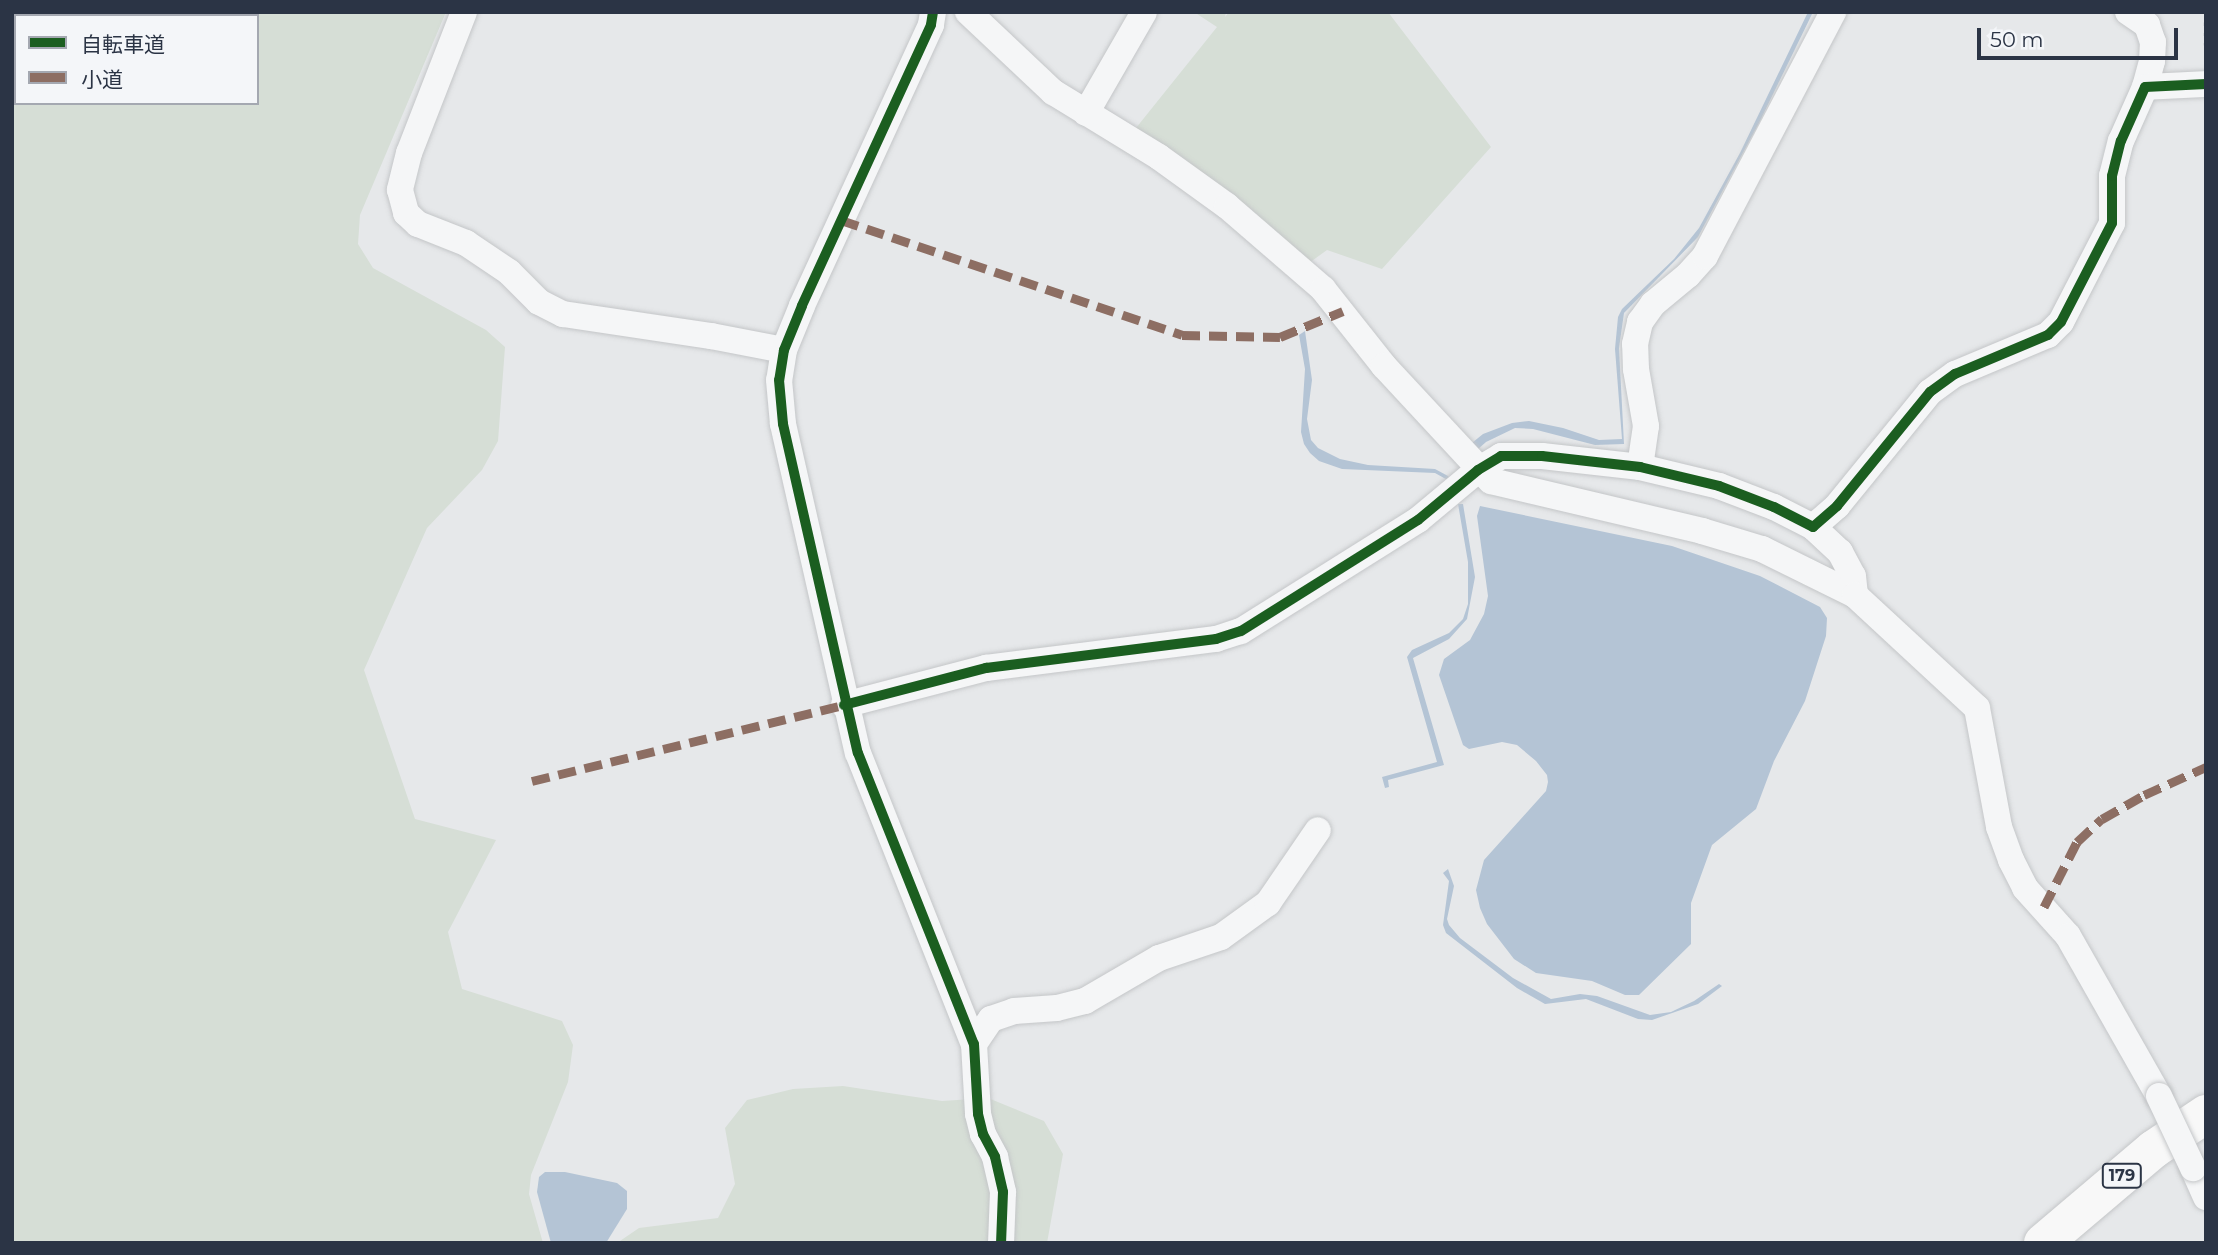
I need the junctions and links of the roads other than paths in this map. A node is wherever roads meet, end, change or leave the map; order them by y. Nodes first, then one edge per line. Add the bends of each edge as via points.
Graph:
1 (464, 12) edge
2 (933, 12) edge
3 (968, 12) edge
4 (1144, 12) edge
5 (1833, 12) edge
6 (2128, 12) edge
7 (2194, 85) edge
8 (2145, 87) junction
9 (1086, 113) junction
10 (784, 350) junction
11 (1640, 467) junction
12 (1478, 470) junction
13 (1813, 527) junction
14 (1855, 595) junction
15 (844, 705) junction
16 (1318, 830) dead end
17 (974, 1044) junction
18 (2206, 1114) edge
19 (2206, 1197) edge
20 (1001, 1243) edge
21 (2043, 1243) edge

1 - 10 street via 408,153 400,190 406,213 418,224 466,243 509,272 539,302 563,314
2 - 10 street
3 - 9 street via 1026,69
4 - 9 street
5 - 11 street via 1711,247 1640,322 1636,369 1646,426
6 - 8 street via 2147,25 2153,42
7 - 8 street
8 - 13 street via 2121,141 2112,176 2112,223 2062,322 2048,335 1955,374 1930,391 1837,506
9 - 12 street via 1217,199 1323,289 1384,366
10 - 15 street via 779,380 783,424
11 - 12 street via 1518,454 1501,456
11 - 13 street via 1719,486
12 - 14 street via 1491,481 1762,549
12 - 15 street via 1419,520 1241,631 1216,639 986,668
13 - 14 street via 1840,552 1853,576
14 - 19 street, bridge via 1977,708 1999,827 2011,860 2025,888 2068,936 2159,1096
15 - 17 street via 858,753
16 - 17 street via 1268,903 1222,937 1159,958 1085,1001 1014,1011 991,1019
17 - 20 street via 978,1114 1003,1192
18 - 21 highway, 179 via 2154,1149

